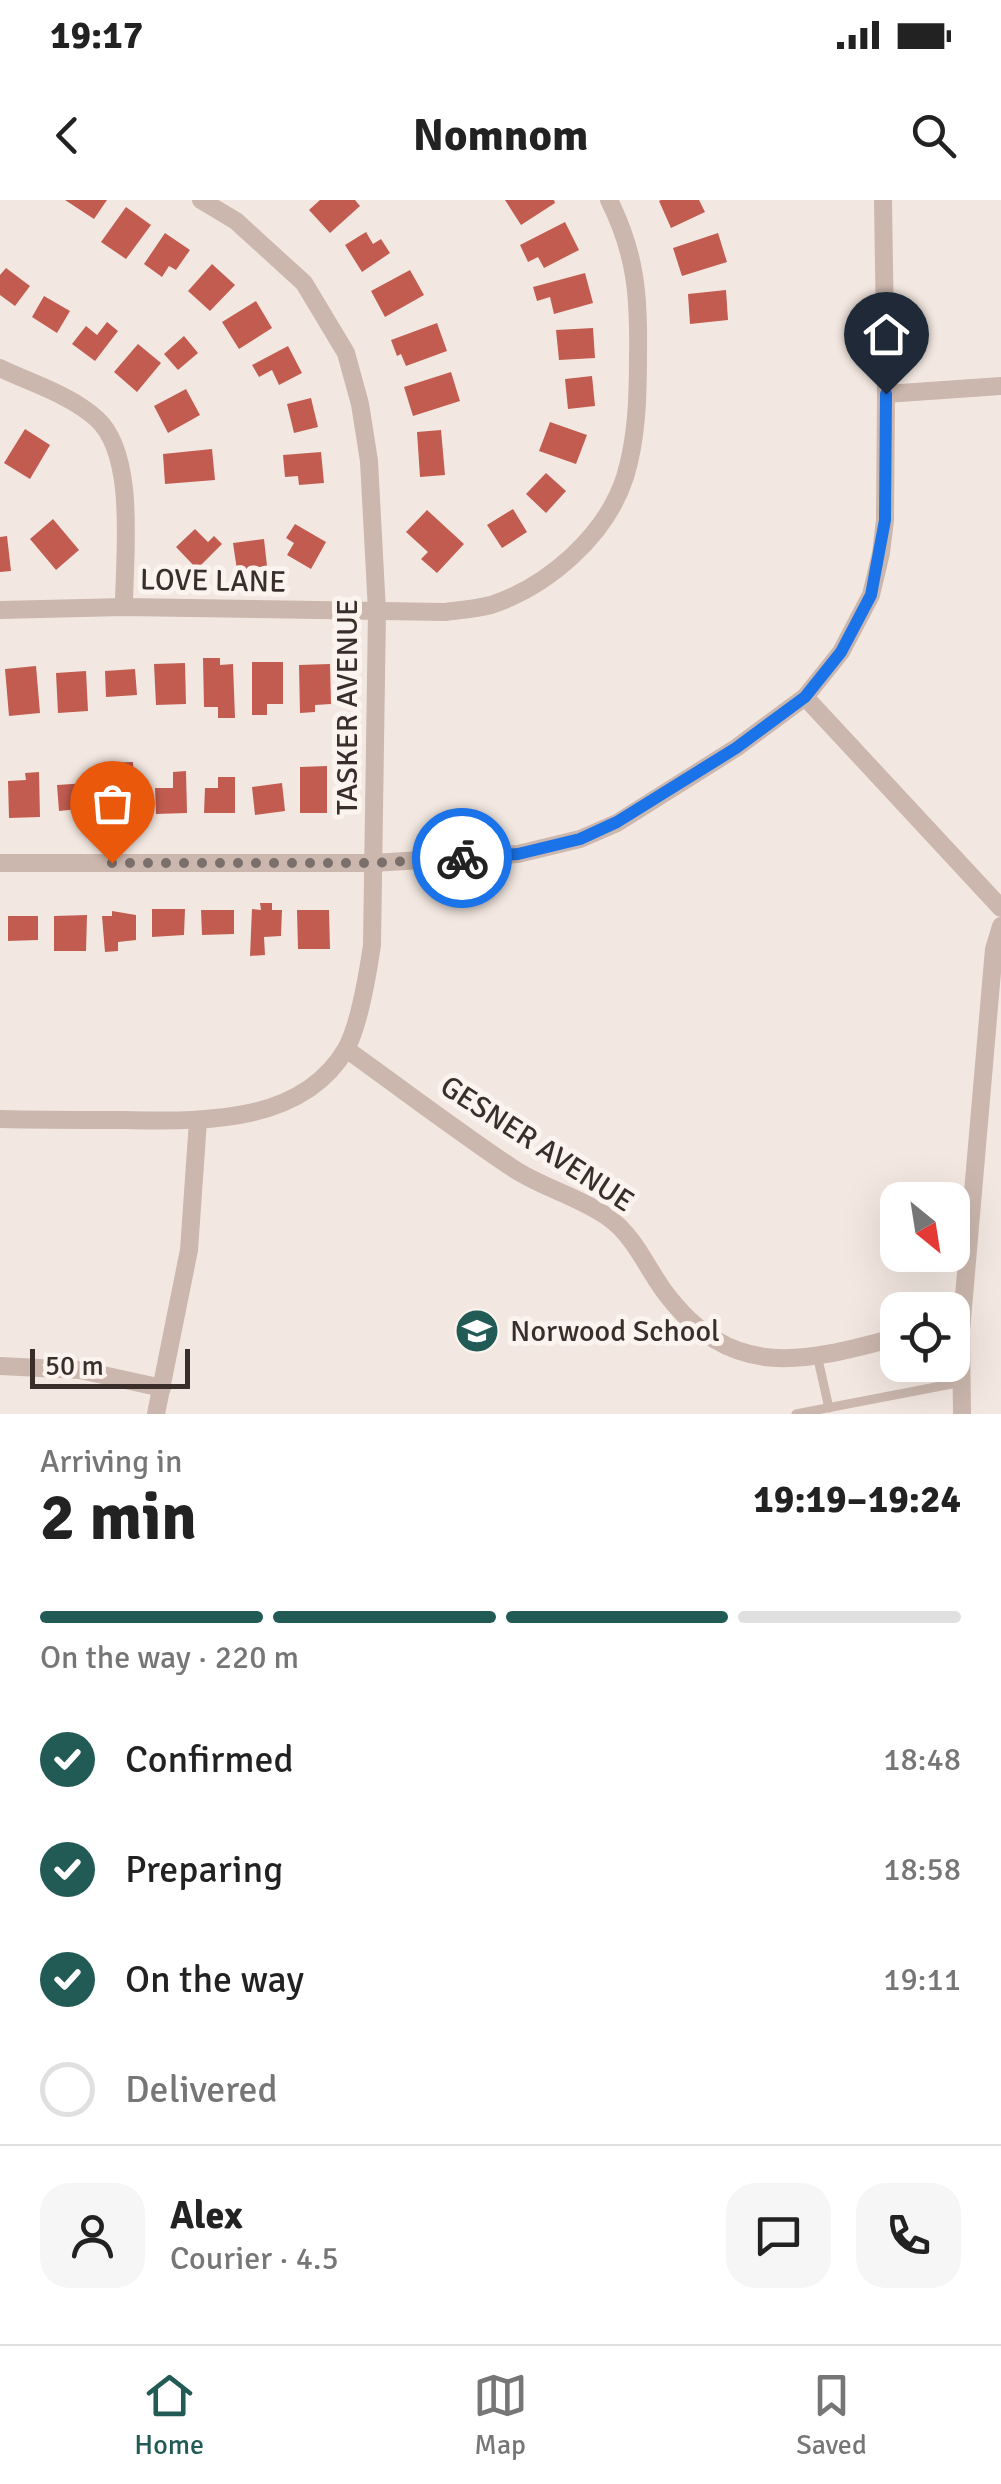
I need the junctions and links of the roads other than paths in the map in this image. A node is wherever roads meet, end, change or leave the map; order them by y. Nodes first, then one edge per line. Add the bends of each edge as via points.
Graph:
1 (201, 200) edge
2 (609, 200) edge
3 (883, 200) edge
4 (0, 368) edge
5 (1001, 386) edge
6 (886, 394) junction
7 (124, 608) junction
8 (0, 610) edge
9 (377, 611) junction
10 (805, 697) junction
11 (0, 863) edge
12 (373, 863) junction
13 (1001, 908) edge
14 (1001, 926) edge
15 (346, 1048) junction
16 (0, 1120) edge
17 (198, 1121) junction
18 (961, 1292) edge
19 (880, 1342) edge
20 (817, 1355) junction
21 (0, 1366) edge
22 (962, 1382) joint
23 (162, 1388) junction
24 (829, 1408) junction
25 (156, 1414) edge
26 (796, 1414) edge
27 (962, 1414) edge

1 - 9 street, TASKER AVENUE via 236,221 304,283 346,353 369,461
2 - 9 street, LOVE LANE via 637,278 634,438 615,500 578,550 512,596 446,612
3 - 6 street
4 - 7 street via 98,420 115,445 122,476
5 - 6 street
6 - 10 street via 885,520 871,595 841,652
7 - 8 street, LOVE LANE
7 - 9 street, LOVE LANE
9 - 12 street, TASKER AVENUE
10 - 12 street via 661,796 580,839 518,854
10 - 13 street
11 - 12 street
12 - 15 street, TASKER AVENUE via 372,945
14 - 18 street
15 - 17 street, TASKER AVENUE via 292,1100 253,1114
15 - 20 street, GESNER AVENUE via 518,1172 611,1219 686,1318 716,1343 756,1357
16 - 17 street, TASKER AVENUE
17 - 23 street via 189,1250
19 - 20 street, GESNER AVENUE
20 - 24 lane
21 - 23 street via 80,1370
22 - 24 lane
22 - 27 street
23 - 25 street
24 - 26 lane

